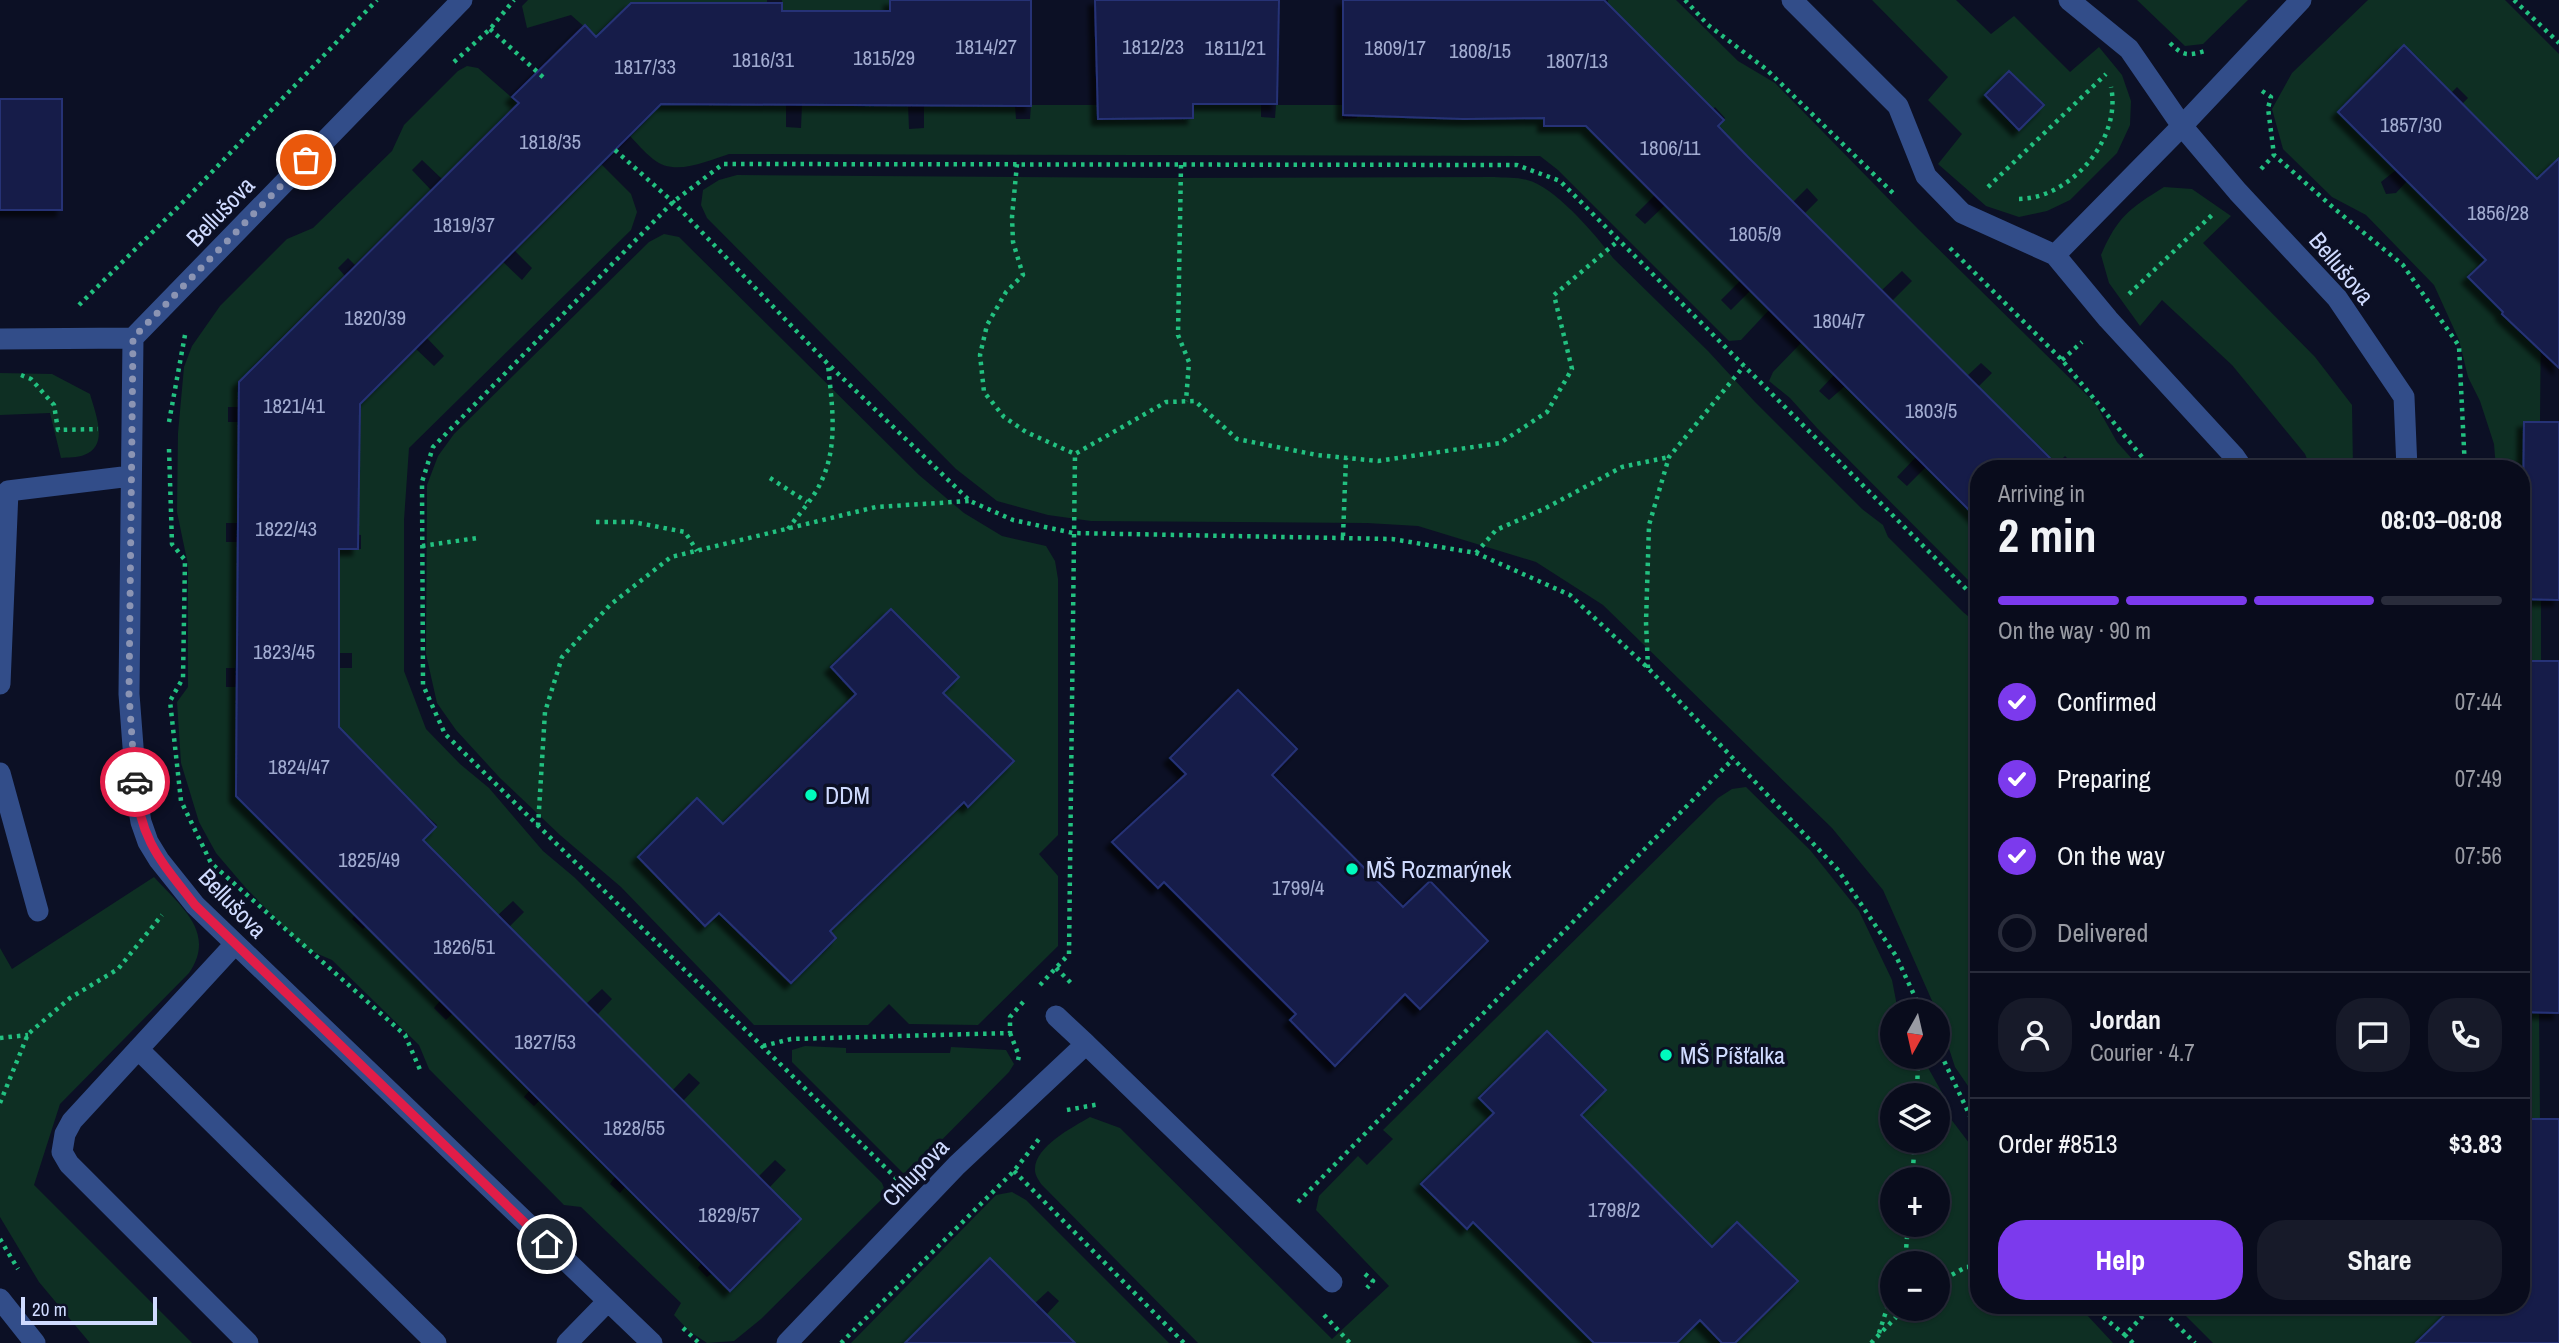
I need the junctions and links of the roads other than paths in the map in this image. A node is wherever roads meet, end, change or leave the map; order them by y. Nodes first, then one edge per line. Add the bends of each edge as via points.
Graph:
1 (1792, 0) edge
2 (2069, 0) edge
3 (2301, 0) edge
4 (461, 1) edge
5 (2182, 126) junction
6 (2055, 255) junction
7 (133, 338) junction
8 (0, 339) edge
9 (2236, 460) edge
10 (2407, 460) edge
11 (131, 476) junction
12 (0, 684) edge
13 (0, 773) edge
14 (38, 911) dead end
15 (235, 944) junction
16 (1056, 1016) dead end
17 (1086, 1044) junction
18 (138, 1049) junction
19 (1332, 1282) dead end
20 (0, 1299) edge
21 (607, 1302) junction
22 (35, 1343) edge
23 (248, 1343) edge
24 (436, 1343) edge
25 (566, 1343) edge
26 (652, 1343) edge
27 (787, 1343) edge

1 - 6 street via 1898,106 1926,176 1962,213
2 - 5 street, Bellušova via 2129,50
3 - 5 street
4 - 7 street, Bellušova
5 - 6 street
5 - 10 street, Bellušova via 2337,298 2404,397
6 - 9 street
7 - 8 street
7 - 11 street, Bellušova
11 - 12 street via 8,491
11 - 15 street, Bellušova via 129,694 141,822 148,842 184,891
13 - 14 street
15 - 18 street
15 - 21 street, Bellušova
16 - 17 street
17 - 19 street
17 - 27 street, Chlupova via 957,1165
18 - 23 street via 72,1121 62,1152
18 - 24 street
20 - 22 street
21 - 25 street
21 - 26 street, Bellušova

